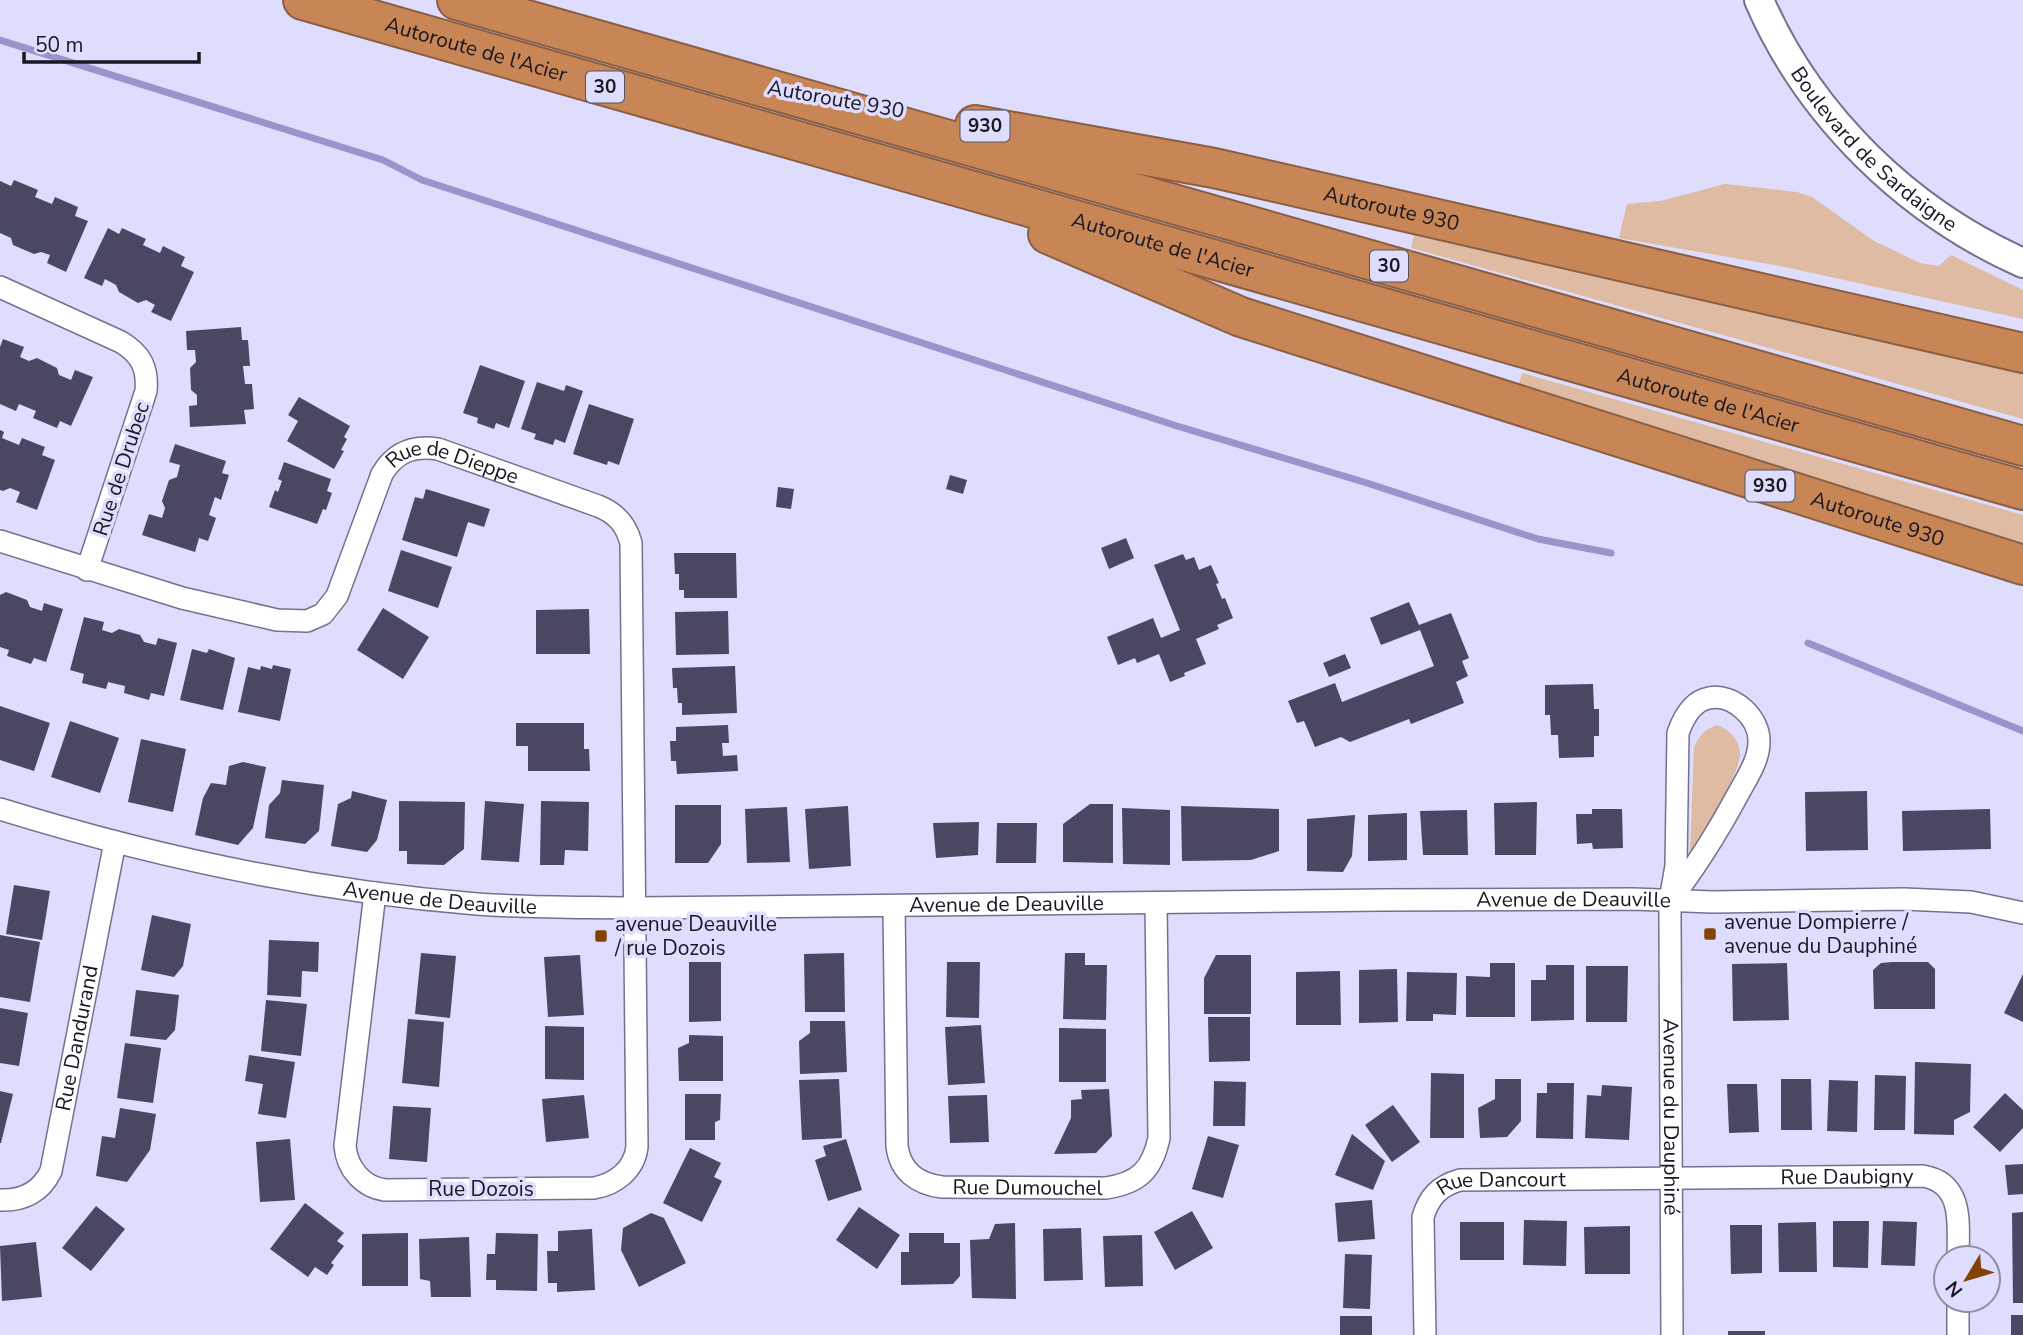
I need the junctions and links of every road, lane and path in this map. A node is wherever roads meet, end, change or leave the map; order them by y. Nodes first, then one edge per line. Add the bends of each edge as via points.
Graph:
1 (303, 0) edge
2 (457, 0) edge
3 (1759, 0) edge
4 (756, 85) junction
5 (907, 172) junction
6 (2023, 263) edge
7 (0, 287) edge
8 (2023, 353) edge
9 (2023, 446) edge
10 (2023, 490) edge
11 (0, 541) edge
12 (2023, 565) edge
13 (87, 570) junction
14 (0, 809) edge
15 (115, 842) junction
16 (375, 893) junction
17 (1670, 900) junction
18 (1156, 904) junction
19 (894, 906) junction
20 (636, 908) junction
21 (2023, 913) edge
22 (1671, 1179) junction
23 (0, 1200) edge
24 (1958, 1244) edge
25 (1958, 1314) edge
26 (1424, 1335) edge
27 (1672, 1335) edge
28 (1958, 1335) edge

1 - 5 highway, Autoroute de l'Acier / 30
2 - 4 highway, Autoroute de l'Acier / 30
3 - 6 street, Boulevard de Sardaigne via 1800,76 1864,153 1954,226
4 - 8 highway, Autoroute 930 / 930 via 1214,168
4 - 9 highway, Autoroute de l'Acier / 30
5 - 10 highway, Autoroute de l'Acier / 30
5 - 12 highway, Autoroute 930 / 930 via 1241,317
7 - 13 street, Rue de Drubec via 121,342 135,351 145,366 146,391
11 - 13 street, Rue de Dieppe
13 - 20 street, Rue de Dieppe via 277,620 316,618 330,607 340,589 382,474 393,459 419,447 438,449 607,509 623,523 631,542
14 - 15 street, Avenue de Deauville
15 - 16 street, Avenue de Deauville via 248,872
15 - 23 street, Rue Dandurand via 51,1171 31,1194
16 - 20 street, Avenue de Deauville via 513,906
16 - 20 street, Rue Dozois via 345,1146 346,1158 359,1177 385,1190 594,1188 613,1182 629,1168 637,1147
17 - 17 street, Avenue du Dauphiné via 1718,833 1757,753 1760,741 1755,723 1731,701 1709,698 1682,720 1676,866
17 - 18 street, Avenue de Deauville
17 - 21 street, Avenue de Deauville via 1947,900
17 - 22 street, Avenue du Dauphiné
18 - 19 street, Avenue de Deauville
18 - 19 street, Rue Dumouchel via 1159,1138 1156,1154 1137,1179 1107,1188 942,1186 919,1181 905,1168 897,1146
19 - 20 street, Avenue de Deauville
22 - 24 street, Rue Daubigny via 1933,1177 1947,1187 1956,1202
22 - 26 street, Rue Dancourt via 1472,1179 1448,1183 1436,1191 1423,1217
22 - 27 street, Avenue du Dauphiné
25 - 28 street

